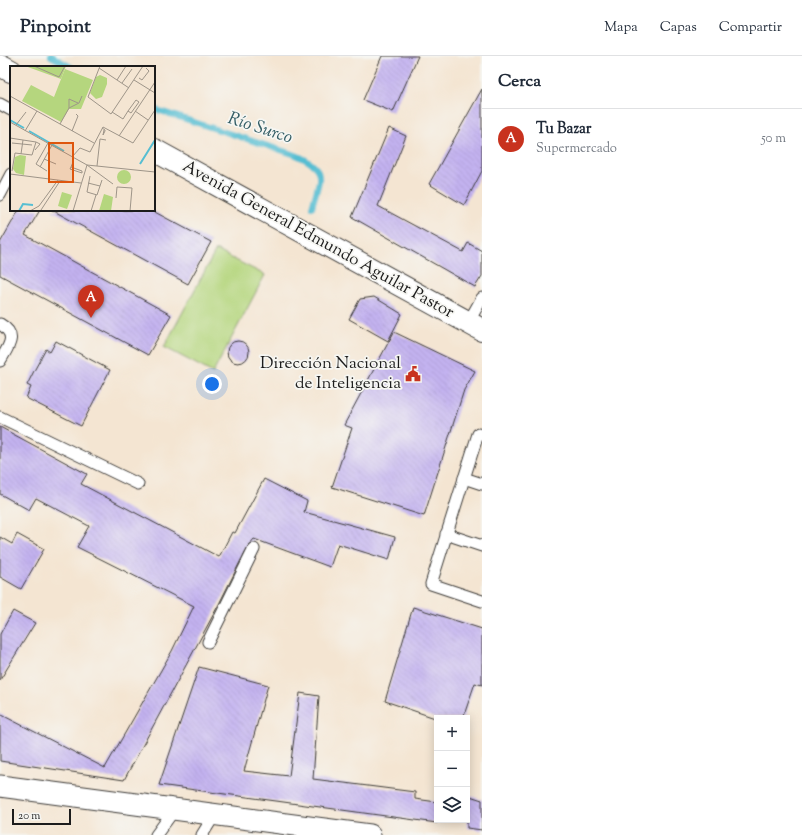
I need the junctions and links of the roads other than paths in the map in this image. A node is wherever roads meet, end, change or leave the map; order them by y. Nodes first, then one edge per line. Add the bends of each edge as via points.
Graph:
1 (0, 64) edge
2 (10, 70) edge
3 (0, 104) edge
4 (10, 109) edge
5 (155, 151) edge
6 (10, 176) edge
7 (0, 195) edge
8 (482, 298) edge
9 (0, 324) edge
10 (475, 327) edge
11 (0, 361) edge
12 (0, 417) edge
13 (478, 434) dead end
14 (464, 478) junction
15 (138, 484) dead end
16 (482, 484) edge
17 (446, 534) junction
18 (482, 546) edge
19 (254, 549) dead end
20 (482, 601) edge
21 (208, 642) dead end
22 (0, 786) edge
23 (175, 809) junction
24 (216, 814) junction
25 (156, 835) edge
26 (202, 835) edge
27 (370, 835) edge

1 - 2 street
3 - 4 lane
5 - 10 street, Avenida General Edmundo Aguilar Pastor
6 - 7 lane
8 - 10 lane
9 - 11 lane via 7,328 11,335 10,343
12 - 15 lane
13 - 14 lane
14 - 16 lane
14 - 17 lane
17 - 18 lane
17 - 20 lane via 431,584
19 - 21 lane
22 - 23 street
23 - 24 street
23 - 25 lane
24 - 26 lane
24 - 27 street

